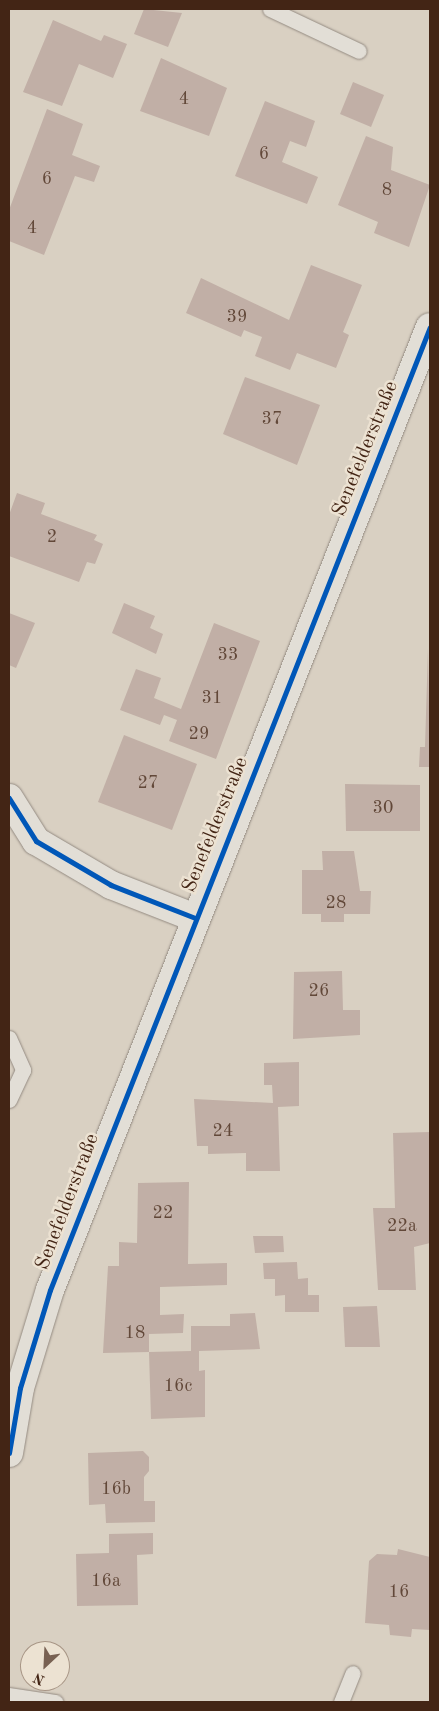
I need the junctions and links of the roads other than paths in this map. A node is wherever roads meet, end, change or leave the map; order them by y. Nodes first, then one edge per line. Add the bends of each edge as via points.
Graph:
1 (270, 9) edge
2 (359, 51) dead end
3 (430, 327) edge
4 (9, 798) edge
5 (195, 918) junction
6 (9, 1038) edge
7 (9, 1100) edge
8 (9, 1453) edge
9 (353, 1673) dead end
10 (9, 1695) edge
11 (55, 1702) edge
12 (341, 1702) edge

1 - 2 lane
3 - 5 main road, Senefelderstraße
4 - 5 main road via 36,841 110,886
5 - 8 main road, Senefelderstraße via 50,1290 20,1388
6 - 7 lane via 23,1070
9 - 12 lane
10 - 11 lane

